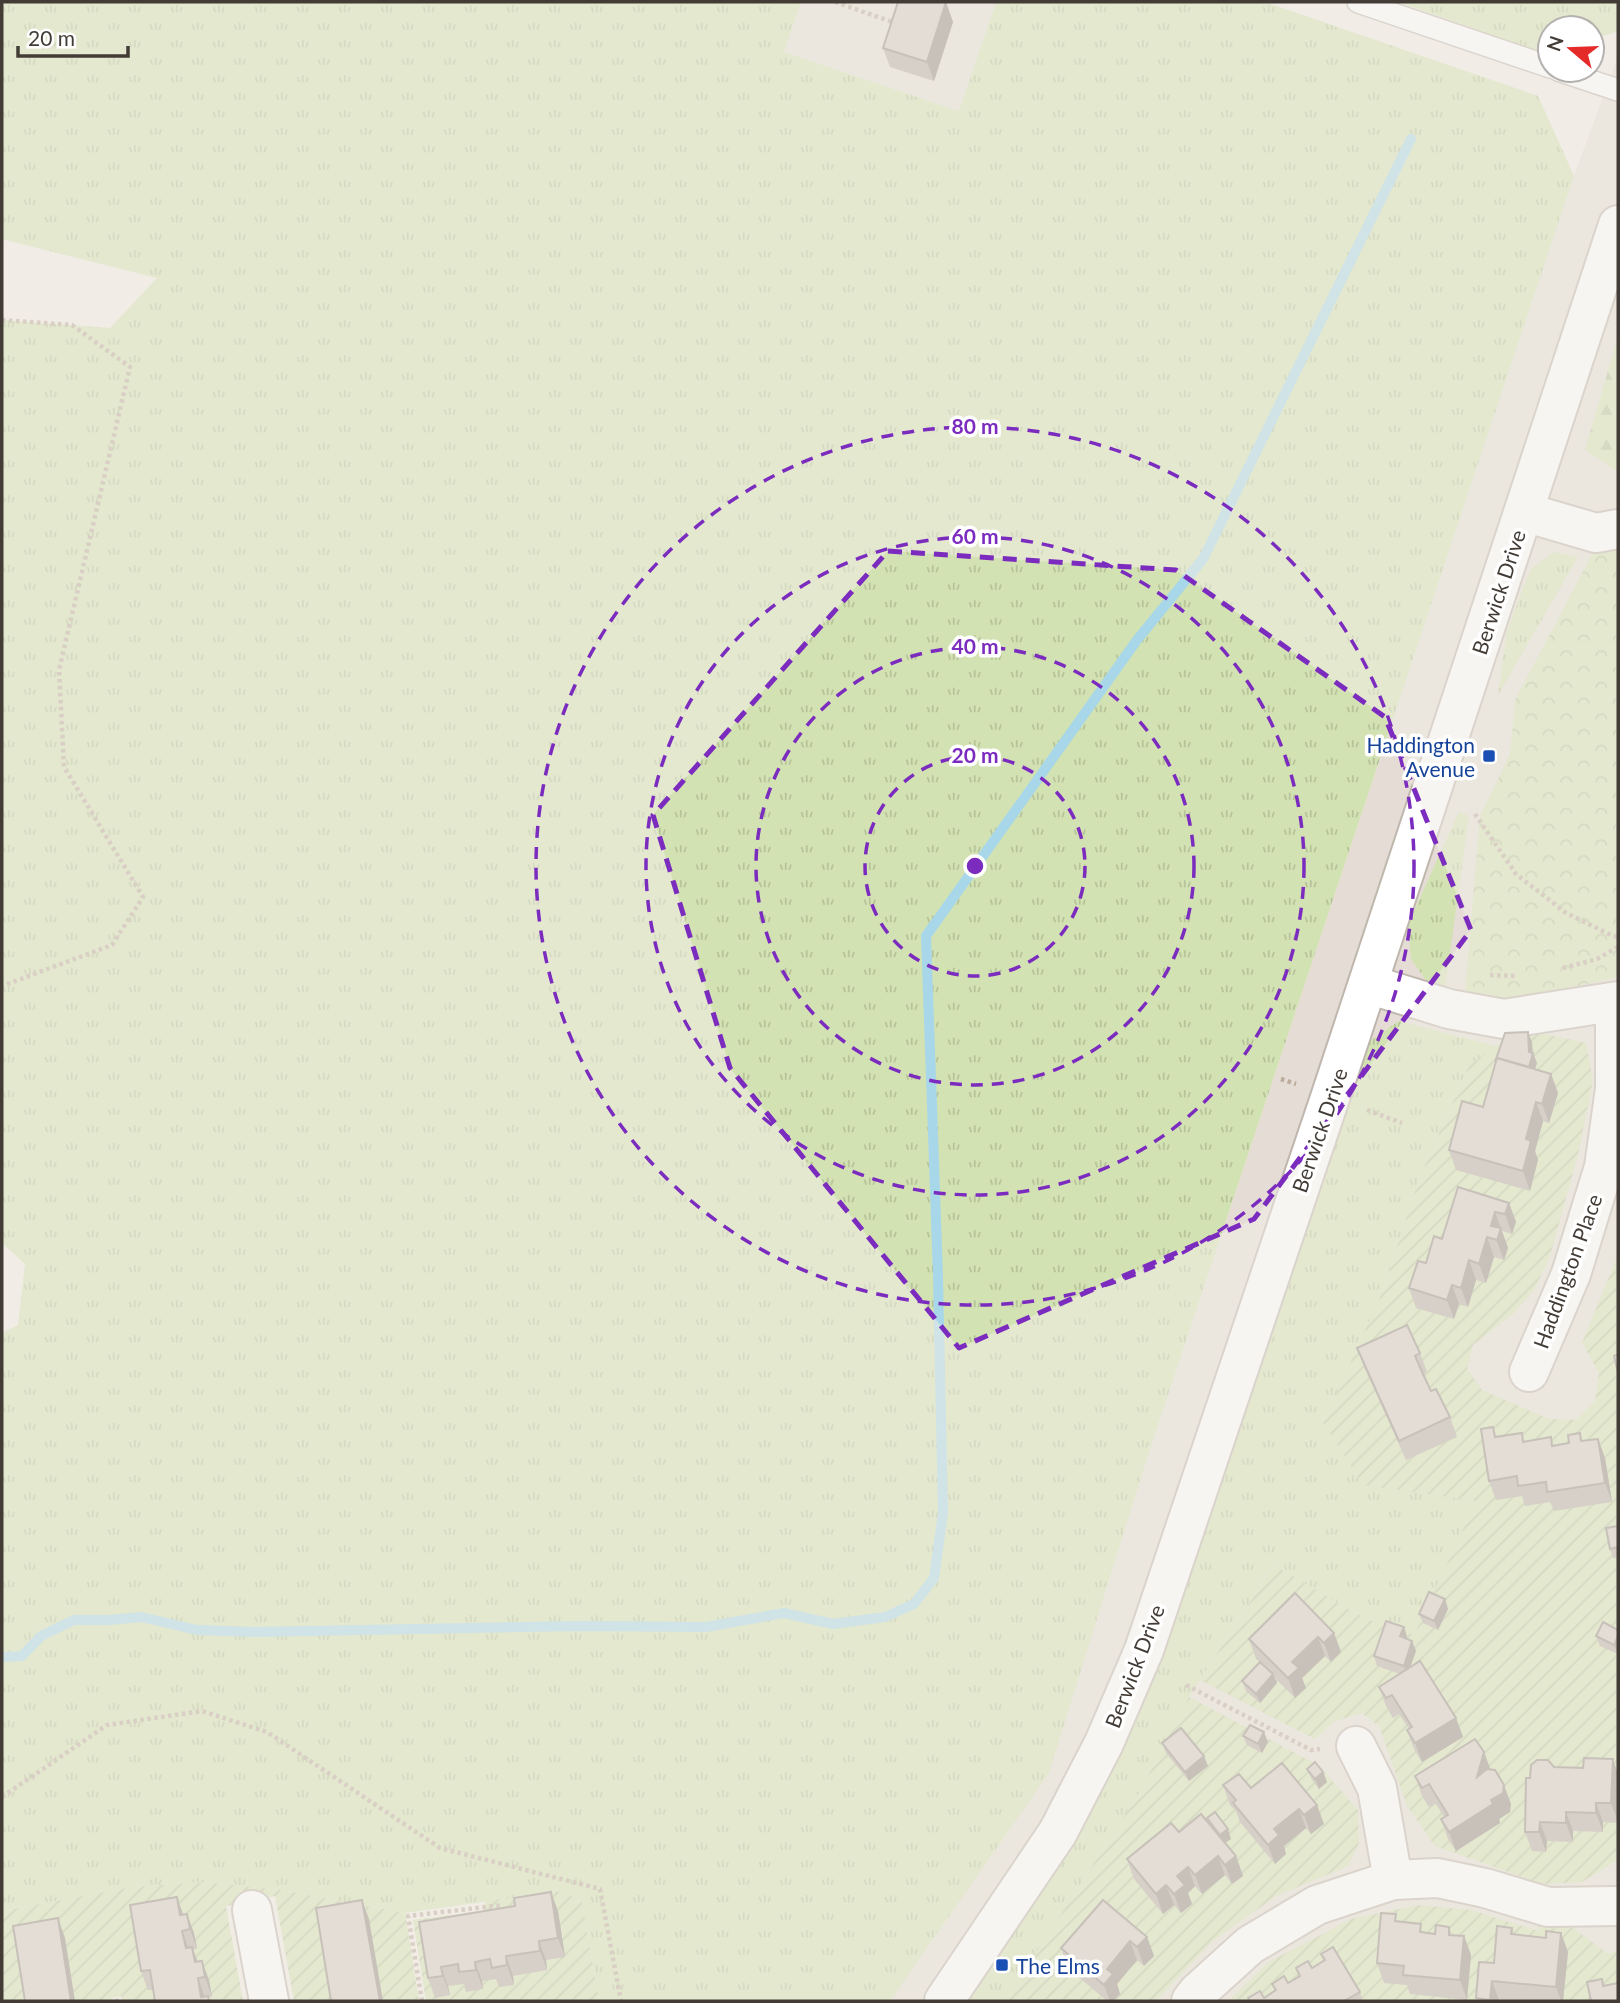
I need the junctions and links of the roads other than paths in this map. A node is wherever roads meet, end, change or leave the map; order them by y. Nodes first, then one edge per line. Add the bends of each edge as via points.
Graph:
1 (1358, 2) edge
2 (1536, 62) edge
3 (1600, 84) edge
4 (1618, 90) edge
5 (1618, 225) edge
6 (1524, 512) junction
7 (1618, 528) edge
8 (1368, 984) junction
9 (1617, 1002) edge
10 (1529, 1372) dead end
11 (1356, 1746) road end
12 (1393, 1880) junction
13 (1617, 1906) edge
14 (252, 1910) dead end
15 (268, 2001) edge
16 (944, 2001) edge
17 (1191, 2001) edge

1 - 2 lane
3 - 4 lane
5 - 6 street, Berwick Drive
6 - 7 street via 1596,533
6 - 8 street, Berwick Drive
8 - 9 street via 1450,1009 1504,1019
8 - 16 street, Berwick Drive via 1144,1650 1104,1743 1058,1832
9 - 10 street, Haddington Place via 1615,1089 1605,1167 1571,1274
11 - 12 street via 1377,1787
12 - 13 street via 1438,1878 1549,1908
12 - 17 street via 1317,1905 1250,1945
14 - 15 street

